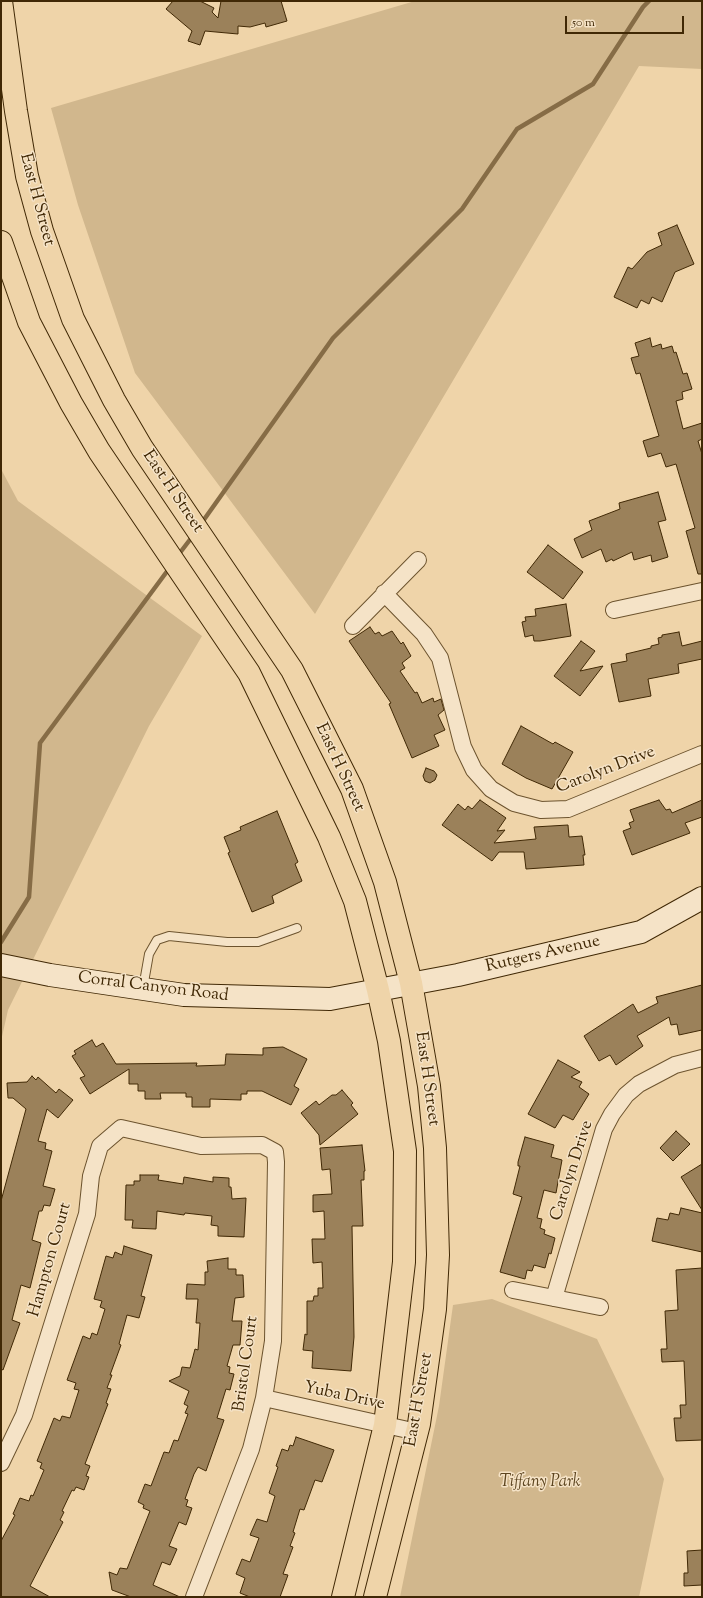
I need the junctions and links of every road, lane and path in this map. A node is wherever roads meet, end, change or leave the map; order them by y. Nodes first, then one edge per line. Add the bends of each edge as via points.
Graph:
1 (1, 1) edge
2 (1, 242) edge
3 (418, 560) dead end
4 (702, 591) edge
5 (384, 593) junction
6 (614, 610) dead end
7 (352, 626) dead end
8 (702, 754) edge
9 (702, 898) edge
10 (297, 928) dead end
11 (1, 964) edge
12 (410, 983) junction
13 (143, 989) junction
14 (378, 990) junction
15 (702, 1058) edge
16 (201, 1146) joint
17 (513, 1290) dead end
18 (554, 1298) junction
19 (600, 1307) dead end
20 (264, 1398) junction
21 (385, 1425) junction
22 (417, 1432) junction
23 (1, 1463) edge
24 (194, 1597) edge
25 (343, 1597) edge
26 (375, 1597) edge

1 - 12 main road, East H Street via 27,176 42,231 73,319 114,400 142,448 292,670 352,789 385,882
2 - 14 main road, East H Street via 29,322 71,403 99,451 249,673 329,836 355,901
3 - 5 street
4 - 6 street
5 - 7 street
5 - 8 street, Carolyn Drive via 424,634 440,658 464,747 474,770 491,789 514,803 540,810 568,809
9 - 12 main road, Rutgers Avenue via 641,932 458,975
10 - 13 lane via 258,942 227,942 169,936 157,940 149,954
11 - 13 main road, Corral Canyon Road via 50,975
12 - 14 main road, Rutgers Avenue
12 - 22 main road, East H Street via 429,1086 434,1132 438,1255 435,1309
13 - 14 main road, Corral Canyon Road via 184,995 330,999
14 - 21 main road, East H Street via 389,1041 405,1151 404,1262
15 - 18 street, Carolyn Drive via 675,1065 639,1084 626,1095 612,1114 604,1129
16 - 20 street, Bristol Court via 262,1145 275,1152 273,1341
16 - 23 street, Hampton Court via 121,1128 100,1146 91,1176 87,1214 24,1415
17 - 18 street
18 - 19 street
20 - 21 street, Yuba Drive
20 - 24 street, Bristol Court via 251,1449
21 - 22 street, Yuba Drive
21 - 25 main road, East H Street
22 - 26 main road, East H Street

